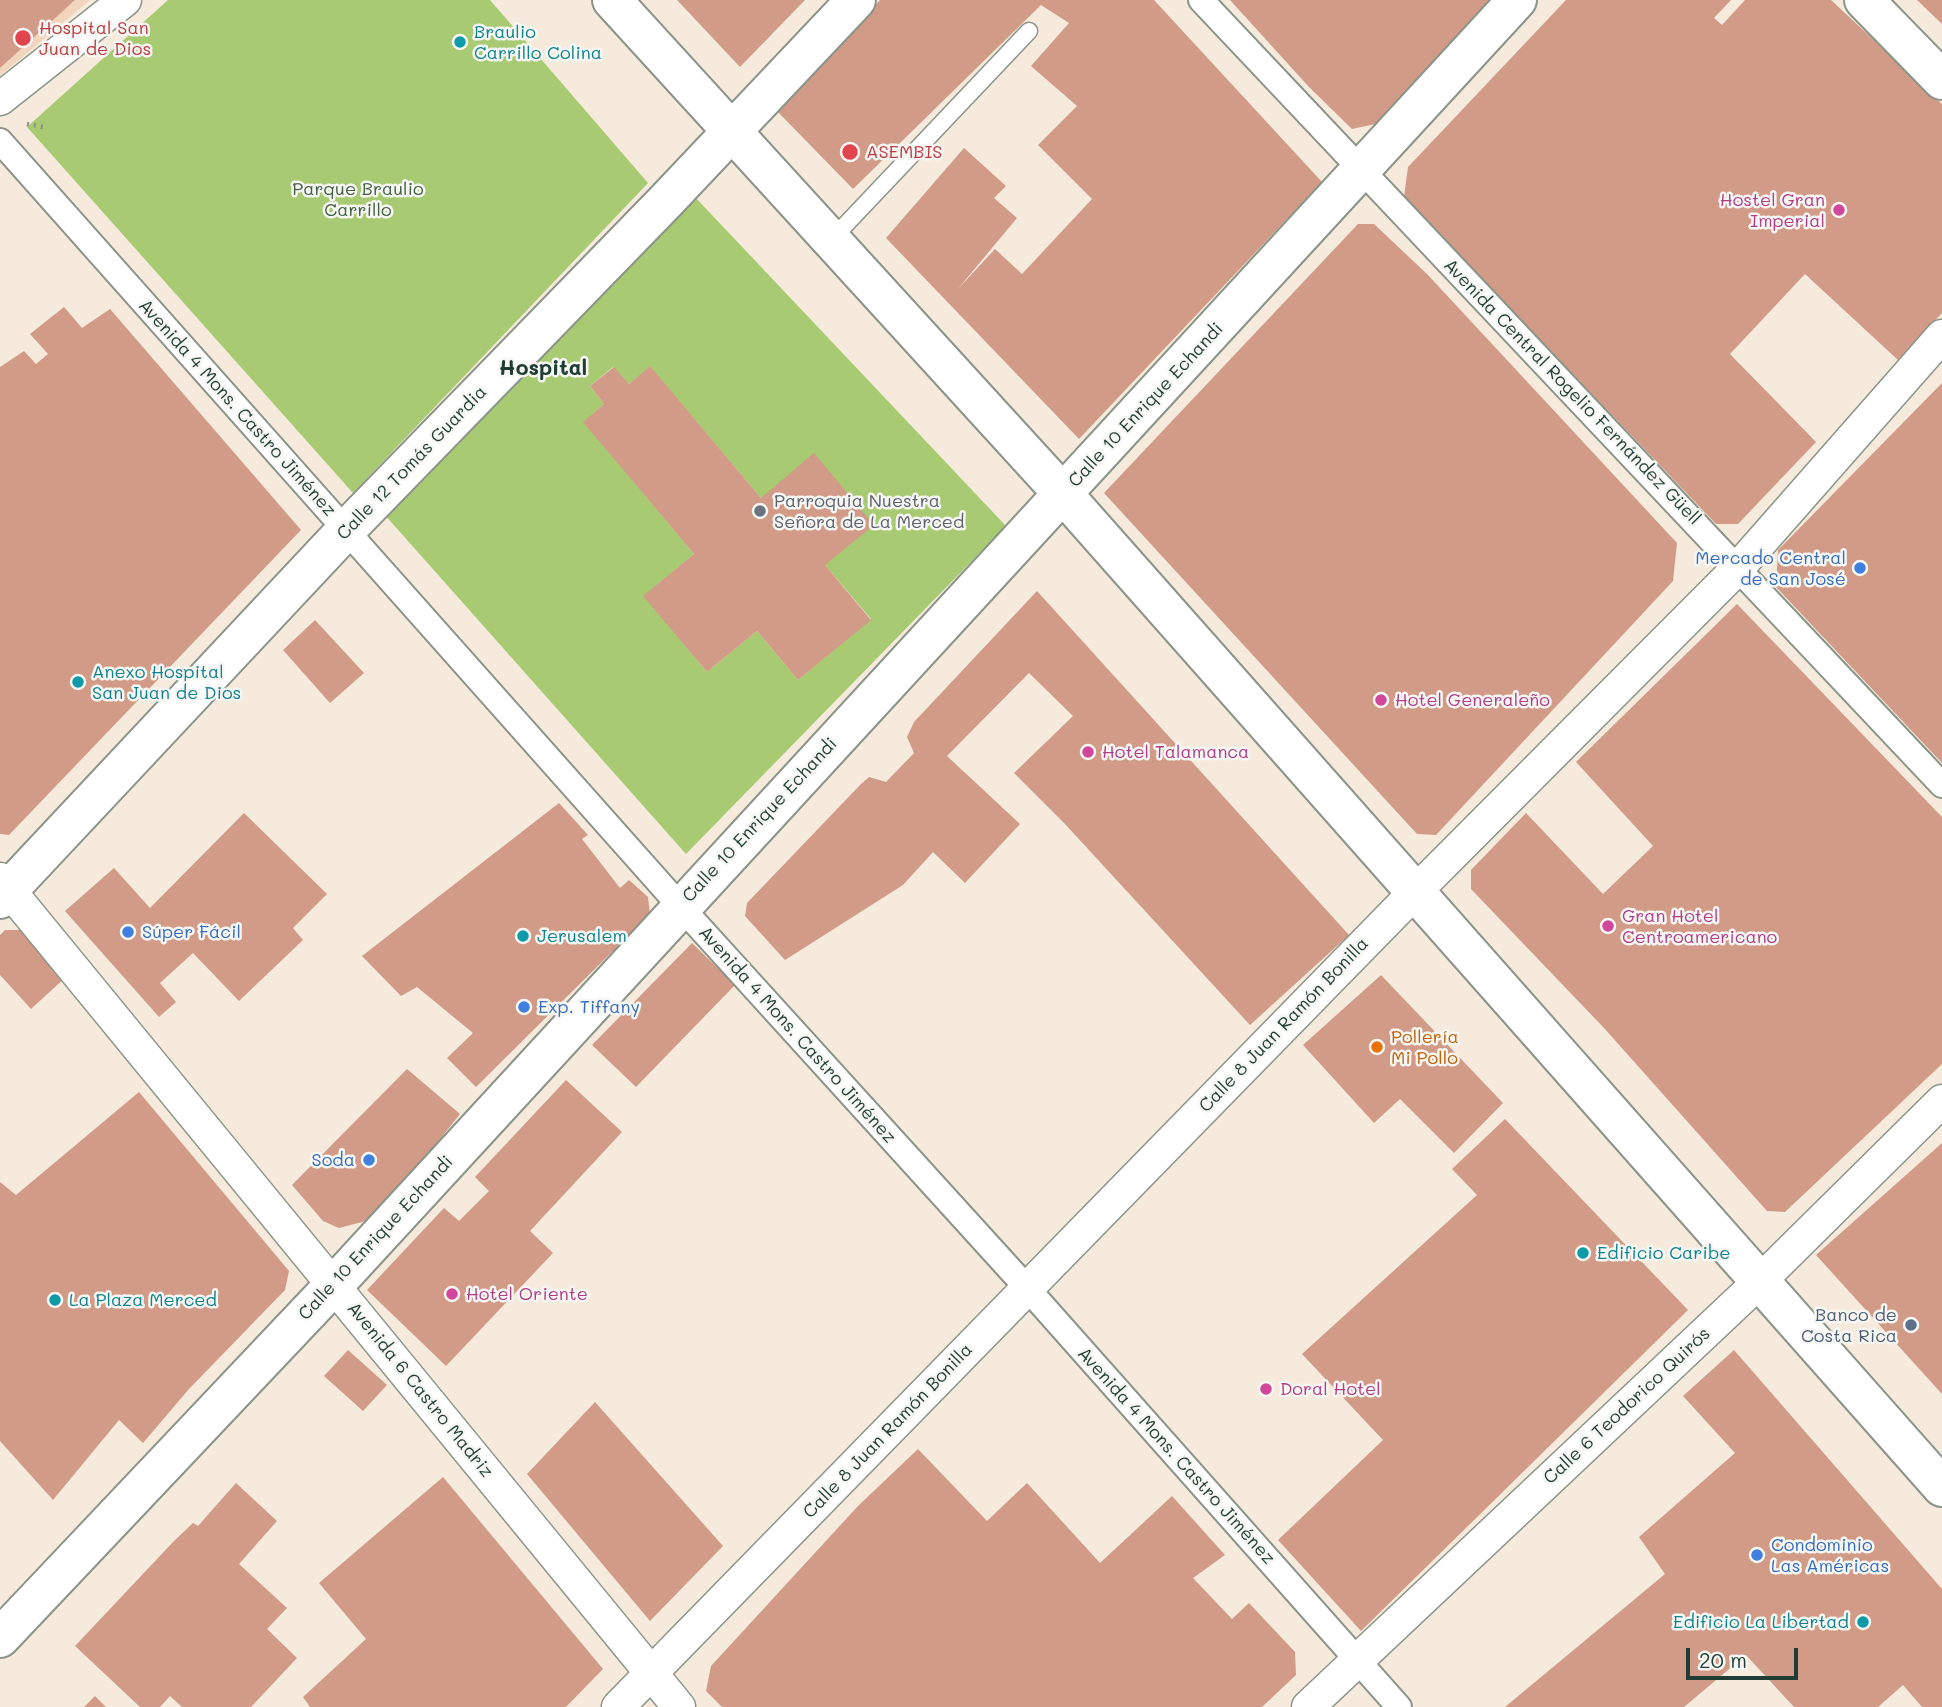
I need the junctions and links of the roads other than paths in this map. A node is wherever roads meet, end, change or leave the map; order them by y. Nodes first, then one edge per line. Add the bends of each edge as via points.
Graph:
1 (125, 0) edge
2 (612, 0) edge
3 (856, 0) edge
4 (1201, 0) edge
5 (1517, 0) edge
6 (1864, 0) edge
7 (1029, 31) dead end
8 (1942, 80) edge
9 (0, 99) edge
10 (732, 132) junction
11 (0, 141) edge
12 (1362, 172) junction
13 (831, 240) junction
14 (1942, 336) edge
15 (1064, 495) junction
16 (346, 530) junction
17 (1739, 567) junction
18 (1942, 785) edge
19 (3, 889) edge
20 (1416, 891) junction
21 (680, 906) junction
22 (1942, 1101) edge
23 (1759, 1282) junction
24 (334, 1285) junction
25 (1027, 1288) junction
26 (1942, 1487) edge
27 (0, 1638) edge
28 (1356, 1659) junction
29 (652, 1673) junction
30 (618, 1707) edge
31 (679, 1707) edge
32 (1308, 1707) edge
33 (1399, 1707) edge

1 - 9 street
2 - 10 main road
3 - 10 main road, Calle 12 Tomás Guardia
4 - 12 street, Avenida Central Rogelio Fernández Güell
5 - 12 main road, Calle 10 Enrique Echandi
6 - 8 main road
7 - 13 lane
10 - 13 main road
10 - 16 main road, Calle 12 Tomás Guardia
11 - 16 street, Avenida 4 Mons. Castro Jiménez
12 - 15 main road, Calle 10 Enrique Echandi
12 - 17 street, Avenida Central Rogelio Fernández Güell
13 - 15 main road
14 - 17 street, Calle 8 Juan Ramón Bonilla
15 - 20 main road
15 - 21 main road, Calle 10 Enrique Echandi
16 - 19 main road, Calle 12 Tomás Guardia
16 - 21 street, Avenida 4 Mons. Castro Jiménez
17 - 18 street, Avenida Central Rogelio Fernández Güell
17 - 20 street, Calle 8 Juan Ramón Bonilla
19 - 24 street, Avenida 6 Castro Madriz
20 - 23 main road
20 - 25 street, Calle 8 Juan Ramón Bonilla
21 - 24 main road, Calle 10 Enrique Echandi
21 - 25 street, Avenida 4 Mons. Castro Jiménez
22 - 23 street, Calle 6 Teodorico Quirós
23 - 26 main road
23 - 28 street, Calle 6 Teodorico Quirós
24 - 27 main road, Calle 10 Enrique Echandi
24 - 29 street, Avenida 6 Castro Madriz
25 - 28 street, Avenida 4 Mons. Castro Jiménez
25 - 29 street, Calle 8 Juan Ramón Bonilla
28 - 32 street, Calle 6 Teodorico Quirós
28 - 33 street, Avenida 4 Mons. Castro Jiménez
29 - 30 street, Calle 8 Juan Ramón Bonilla
29 - 31 street, Avenida 6 Castro Madriz

